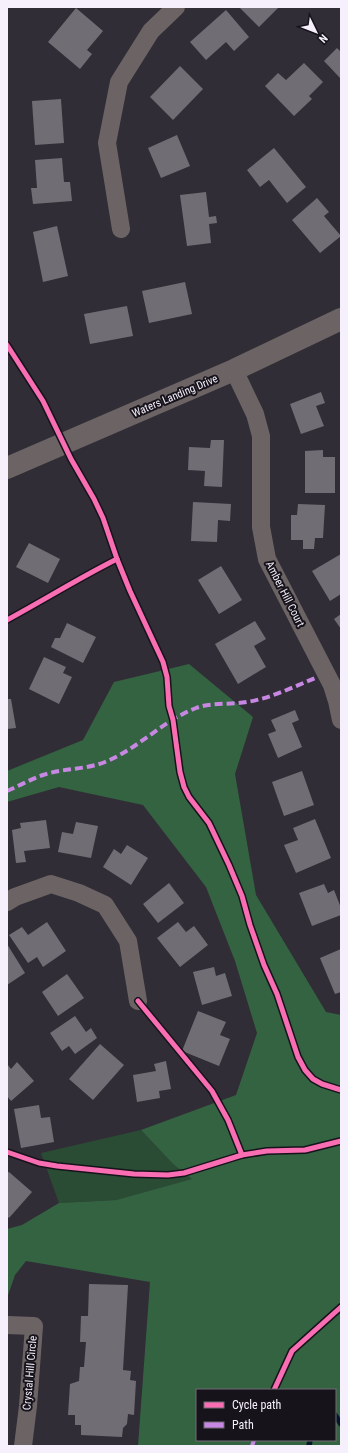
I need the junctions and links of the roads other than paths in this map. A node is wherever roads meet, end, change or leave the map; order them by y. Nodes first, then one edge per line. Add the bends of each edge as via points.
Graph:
1 (176, 7) edge
2 (121, 229) dead end
3 (341, 319) edge
4 (234, 370) junction
5 (7, 468) edge
6 (341, 720) edge
7 (7, 902) edge
8 (138, 1001) dead end
9 (7, 1325) edge
10 (23, 1446) edge

1 - 2 street via 151,30 119,82 107,143
3 - 4 street, Waters Landing Drive
4 - 5 street, Waters Landing Drive
4 - 6 street, Amber Hill Court via 255,414 261,436 261,527 267,559 332,685
7 - 8 street via 51,884 105,905 128,941
9 - 10 street, Crystal Hill Circle via 34,1326

